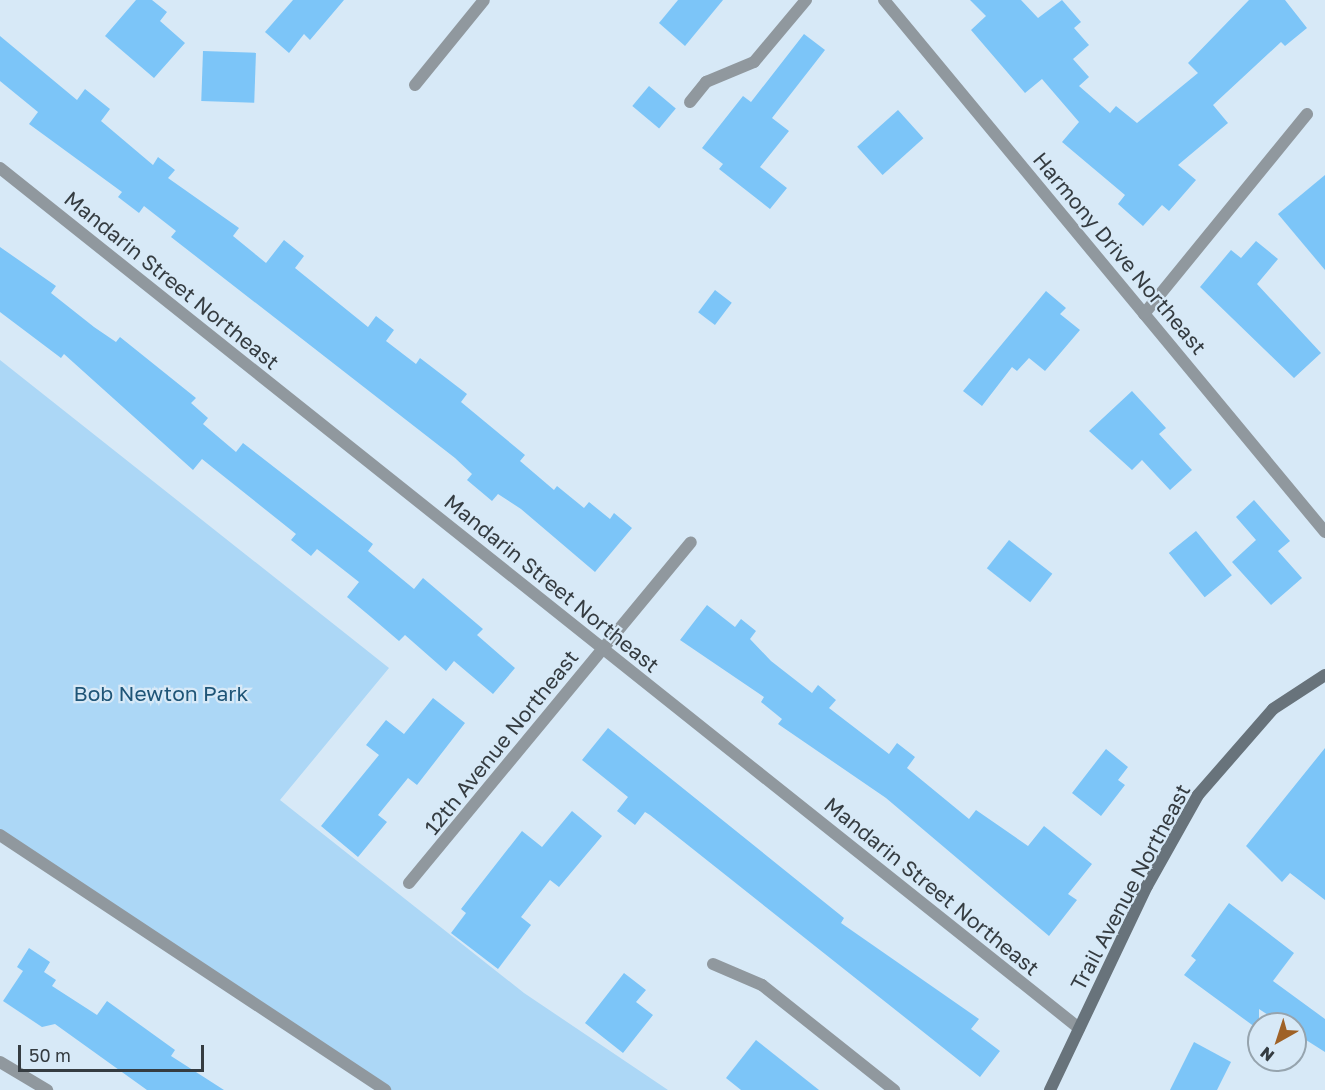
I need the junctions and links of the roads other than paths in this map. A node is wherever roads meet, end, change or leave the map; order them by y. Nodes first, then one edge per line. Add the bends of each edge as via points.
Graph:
1 (484, 0) edge
2 (806, 0) edge
3 (884, 0) edge
4 (415, 86) dead end
5 (690, 102) dead end
6 (1307, 114) dead end
7 (0, 168) edge
8 (1144, 314) junction
9 (1325, 532) edge
10 (691, 542) dead end
11 (603, 648) junction
12 (1325, 675) edge
13 (0, 835) edge
14 (409, 883) dead end
15 (713, 964) dead end
16 (1079, 1029) junction
17 (0, 1062) edge
18 (47, 1090) edge
19 (385, 1090) edge
20 (894, 1090) edge
21 (1050, 1090) edge

1 - 4 street
2 - 5 street via 754,62 706,82
3 - 8 street, Harmony Drive Northeast
6 - 8 street
7 - 11 street, Mandarin Street Northeast
8 - 9 street, Harmony Drive Northeast
10 - 11 street, 12th Avenue Northeast
11 - 14 street, 12th Avenue Northeast
11 - 16 street, Mandarin Street Northeast
12 - 16 street, Trail Avenue Northeast via 1273,709 1198,795
13 - 19 street
15 - 20 street via 762,985
16 - 21 street, Trail Avenue Northeast
17 - 18 street

